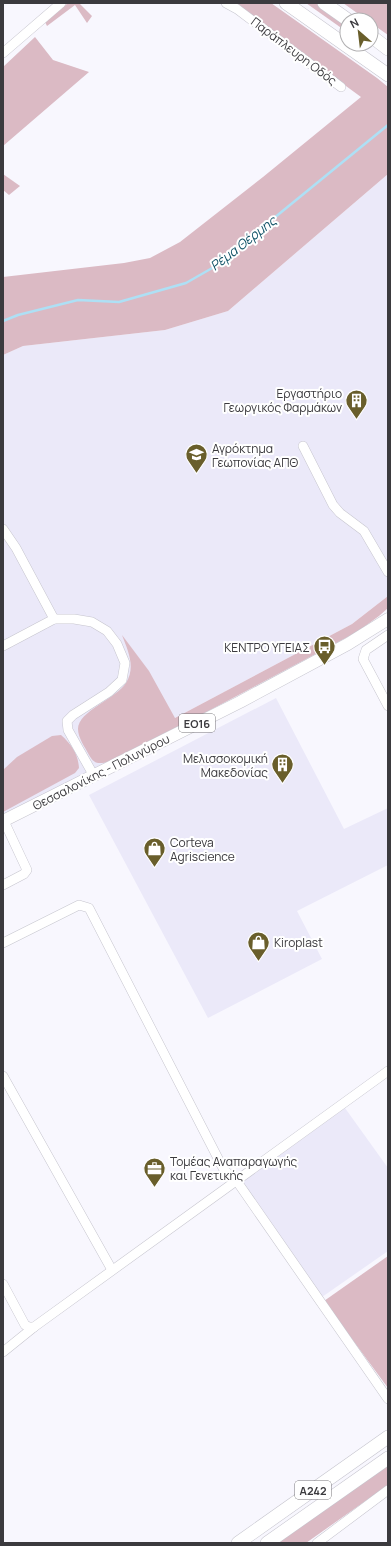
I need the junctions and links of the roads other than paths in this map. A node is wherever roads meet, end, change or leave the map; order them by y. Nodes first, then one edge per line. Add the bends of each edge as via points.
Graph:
1 (61, 3) edge
2 (226, 3) edge
3 (286, 3) edge
4 (324, 3) edge
5 (339, 14) edge
6 (379, 42) edge
7 (388, 49) edge
8 (3, 53) edge
9 (388, 75) edge
10 (341, 87) dead end
11 (303, 446) dead end
12 (3, 529) edge
13 (388, 572) edge
14 (54, 618) junction
15 (388, 619) edge
16 (388, 636) edge
17 (3, 646) edge
18 (388, 706) edge
19 (94, 776) junction
20 (4, 821) edge
21 (3, 885) edge
22 (3, 943) edge
23 (388, 1071) edge
24 (3, 1076) edge
25 (236, 1180) junction
26 (112, 1270) junction
27 (3, 1284) edge
28 (34, 1327) junction
29 (3, 1352) edge
30 (388, 1399) edge
31 (388, 1437) edge
32 (388, 1458) edge
33 (388, 1490) edge
34 (238, 1543) edge
35 (267, 1543) edge
36 (317, 1543) edge

1 - 8 street
2 - 10 street, Παράπλευρη Οδός
3 - 9 highway
4 - 5 highway
6 - 7 highway
11 - 13 street via 333,505 364,531
12 - 14 street
14 - 17 street
14 - 19 street via 92,622 107,631 117,644 125,663 122,680 67,721 68,730
15 - 19 main road, Θεσσαλονίκης - Πολυγύρου / ΕΟ16 via 348,644 240,702
16 - 18 street via 366,650 363,660
19 - 20 main road, Θεσσαλονίκης - Πολυγύρου / ΕΟ16
20 - 21 street via 27,870
22 - 25 street via 79,905 89,908 224,1170
23 - 25 street
24 - 26 street
25 - 26 street
25 - 30 street
26 - 28 street
27 - 28 street via 25,1325
28 - 29 street
31 - 34 highway, Α242
32 - 35 highway, Α242
33 - 36 street

